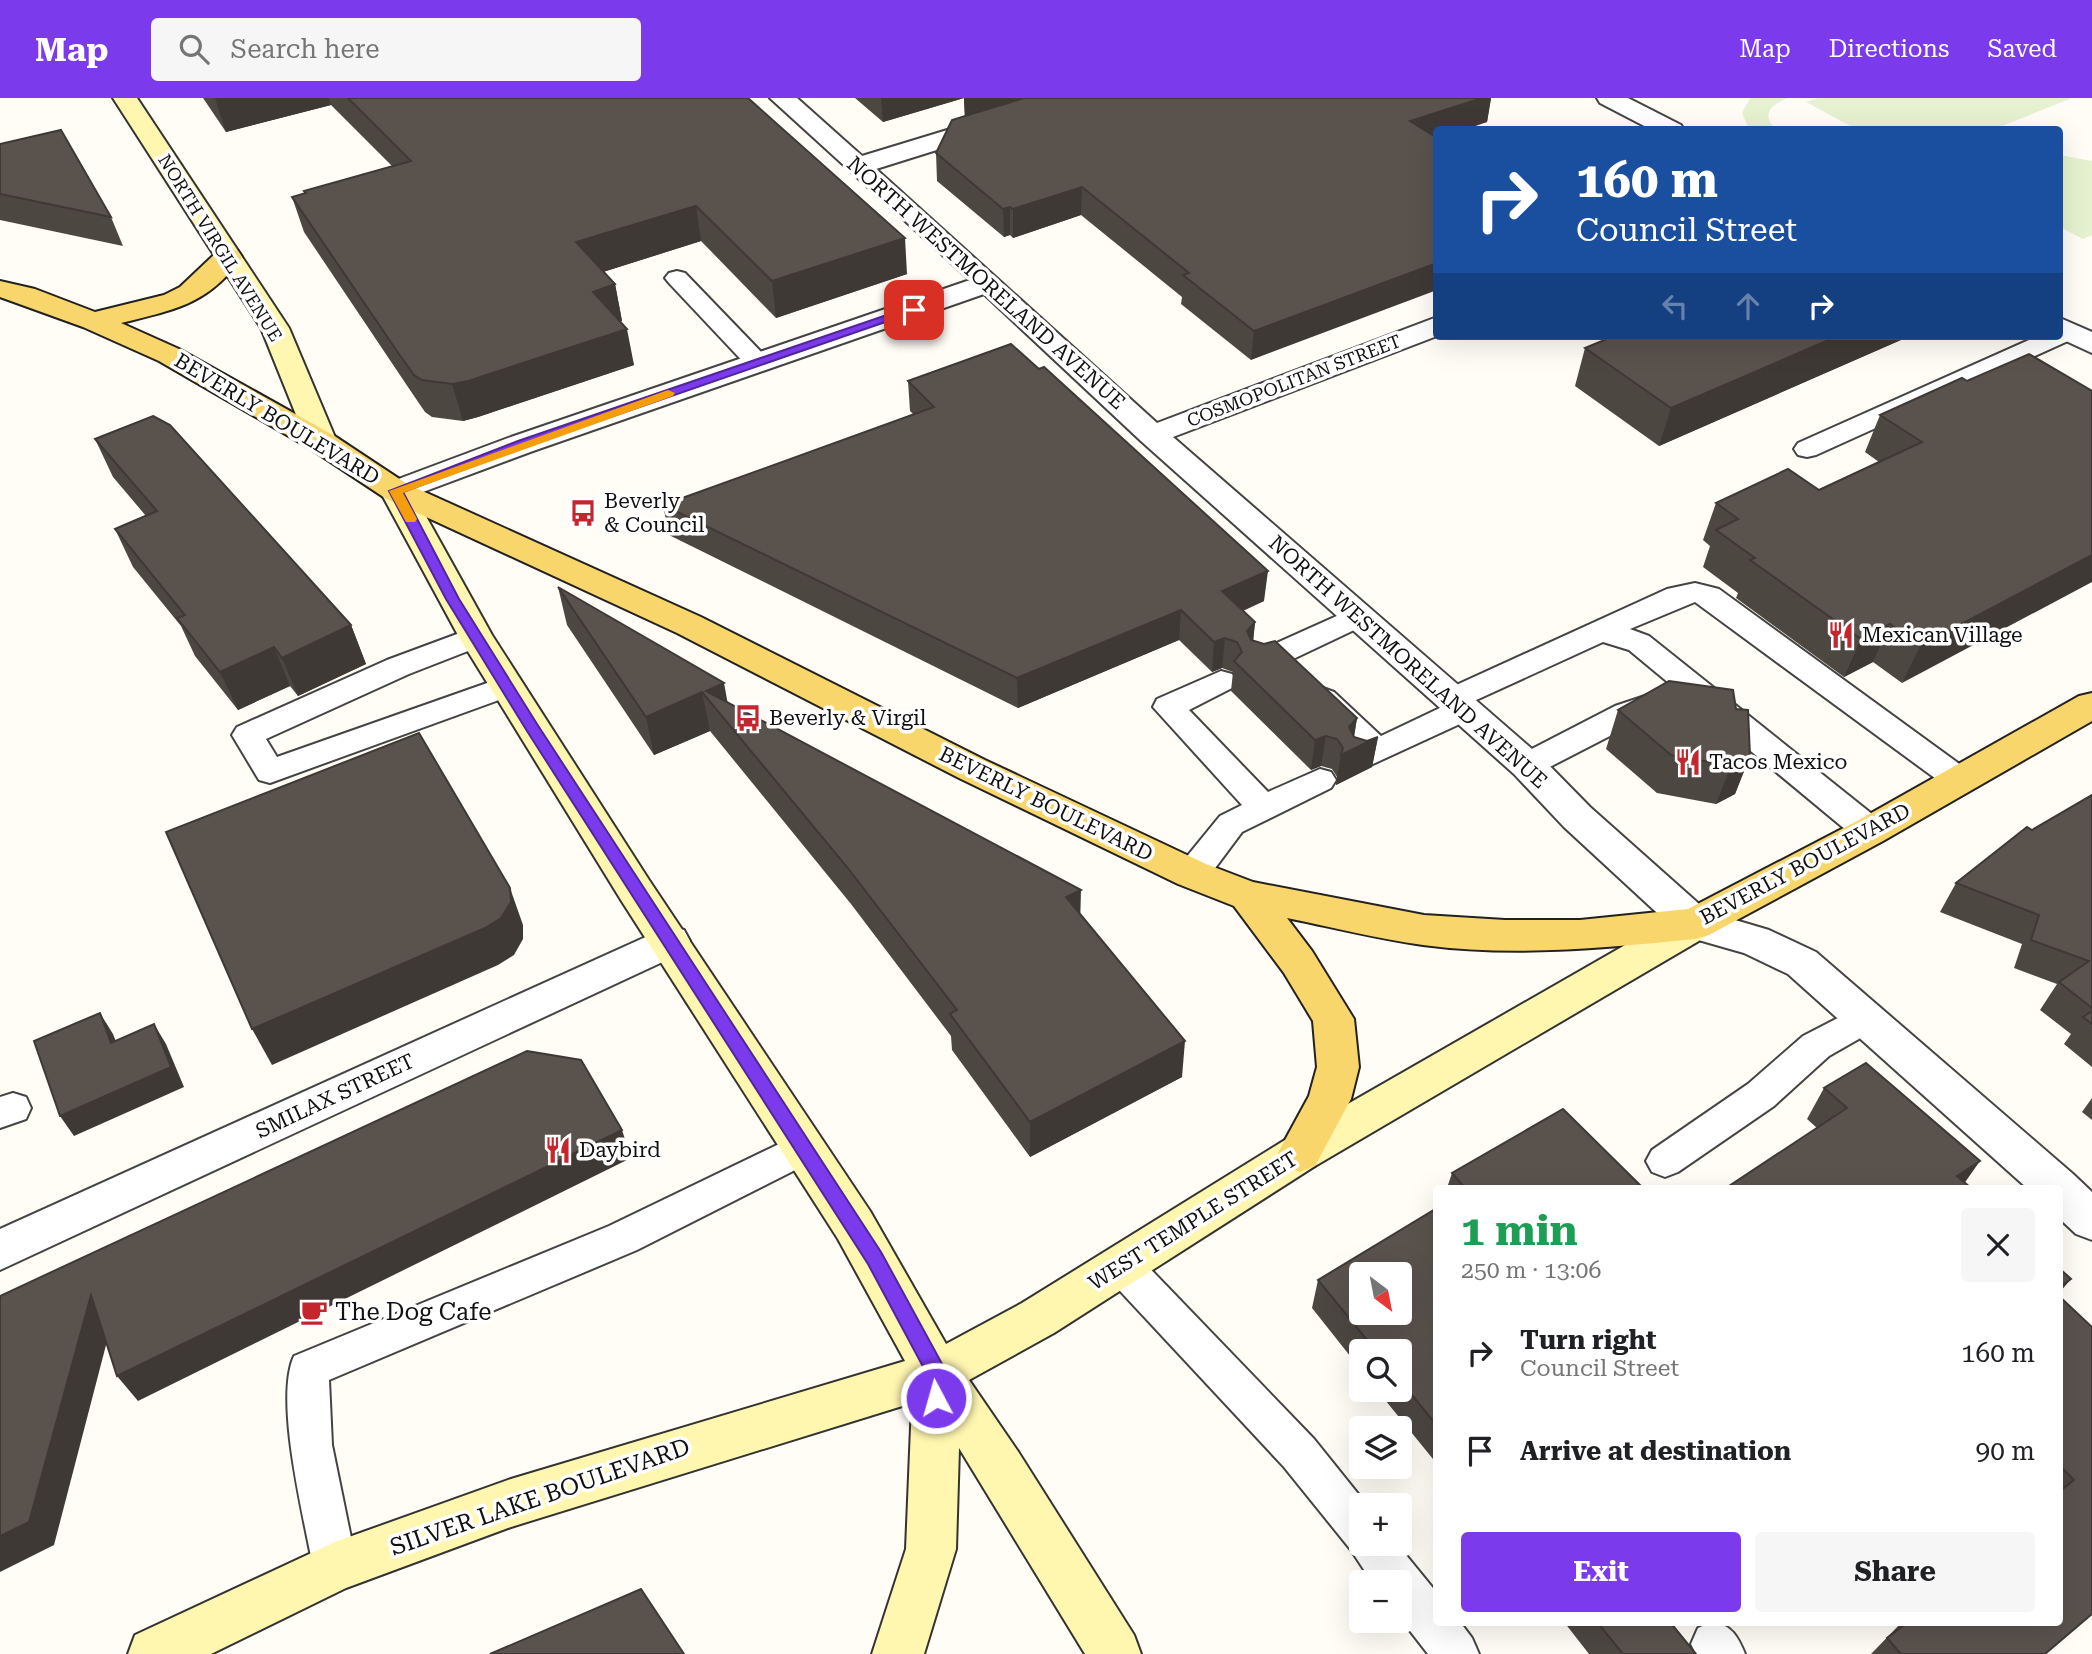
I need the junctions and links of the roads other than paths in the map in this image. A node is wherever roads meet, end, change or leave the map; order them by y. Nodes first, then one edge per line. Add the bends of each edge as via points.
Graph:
1 (125, 98) edge
2 (782, 98) edge
3 (1078, 98) edge
4 (1609, 98) edge
5 (1664, 126) edge
6 (858, 166) junction
7 (228, 257) junction
8 (677, 278) dead end
9 (989, 283) junction
10 (0, 289) edge
11 (93, 321) junction
12 (1433, 328) edge
13 (2074, 336) edge
14 (758, 363) junction
15 (1152, 435) junction
16 (322, 442) junction
17 (1807, 449) dead end
18 (396, 491) junction
19 (1359, 616) junction
20 (1600, 630) junction
21 (476, 638) junction
22 (1668, 667) junction
23 (1221, 681) dead end
24 (507, 686) junction
25 (1458, 704) junction
26 (2092, 705) edge
27 (1527, 765) junction
28 (1958, 779) junction
29 (1320, 780) dead end
30 (1262, 806) junction
31 (1870, 831) junction
32 (1192, 874) junction
33 (1248, 896) junction
34 (1695, 924) junction
35 (670, 941) junction
36 (1865, 1018) junction
37 (804, 1148) junction
38 (1300, 1153) junction
39 (1665, 1161) dead end
40 (2052, 1185) edge
41 (2063, 1194) edge
42 (2092, 1220) edge
43 (0, 1250) edge
44 (1121, 1265) junction
45 (937, 1373) junction
46 (1349, 1517) edge
47 (1379, 1556) edge
48 (335, 1567) junction
49 (1391, 1570) edge
50 (1412, 1597) edge
51 (1433, 1624) edge
52 (1434, 1626) edge
53 (154, 1654) edge
54 (898, 1654) edge
55 (1115, 1654) edge
56 (1456, 1654) edge

1 - 7 main road, NORTH VIRGIL AVENUE
2 - 6 street, NORTH WESTMORELAND AVENUE
3 - 6 street
4 - 5 street
6 - 9 street, NORTH WESTMORELAND AVENUE
7 - 11 main road via 190,293 174,301
7 - 16 main road, NORTH VIRGIL AVENUE via 275,328
8 - 14 lane
9 - 14 street
9 - 15 street, NORTH WESTMORELAND AVENUE
10 - 11 main road, BEVERLY BOULEVARD
11 - 16 main road, BEVERLY BOULEVARD via 185,363
12 - 15 street, COSMOPOLITAN STREET
13 - 17 lane
14 - 18 street
15 - 19 street, NORTH WESTMORELAND AVENUE
16 - 18 main road, BEVERLY BOULEVARD
18 - 21 main road
18 - 32 main road, BEVERLY BOULEVARD via 689,625 972,769
19 - 25 street, NORTH WESTMORELAND AVENUE
19 - 25 lane via 1285,668 1370,754
20 - 22 lane via 1639,643
20 - 25 lane
20 - 28 lane via 1677,596 1695,592 1709,596
21 - 24 main road
21 - 24 lane via 398,667 248,735 270,772
22 - 27 lane via 1671,690 1664,700 1626,714
22 - 31 lane
23 - 30 lane via 1168,707
24 - 35 main road
25 - 27 street, NORTH WESTMORELAND AVENUE
26 - 28 main road, BEVERLY BOULEVARD
27 - 34 street, NORTH WESTMORELAND AVENUE
28 - 31 main road, BEVERLY BOULEVARD
29 - 30 lane
30 - 32 lane via 1231,824
31 - 34 main road, BEVERLY BOULEVARD
32 - 33 main road, BEVERLY BOULEVARD
33 - 34 main road, BEVERLY BOULEVARD via 1414,929 1451,932 1580,935
33 - 38 main road via 1334,1020 1338,1067 1330,1099
34 - 36 street, NORTH WESTMORELAND AVENUE via 1755,941 1802,964
34 - 38 main road, WEST TEMPLE STREET
35 - 37 main road
35 - 43 street, SMILAX STREET
36 - 39 lane via 1816,1046 1761,1095
36 - 40 street, NORTH WESTMORELAND AVENUE
37 - 45 main road via 874,1258
37 - 48 lane via 623,1238 308,1369 311,1445
38 - 44 main road, WEST TEMPLE STREET
41 - 42 street, NORTH WESTMORELAND AVENUE
44 - 45 main road, WEST TEMPLE STREET via 1038,1318
44 - 46 lane via 1298,1453
45 - 48 main road, SILVER LAKE BOULEVARD via 511,1503
45 - 54 main road via 931,1549
45 - 55 main road
47 - 49 lane
48 - 53 main road, SILVER LAKE BOULEVARD
50 - 51 lane
52 - 56 lane

